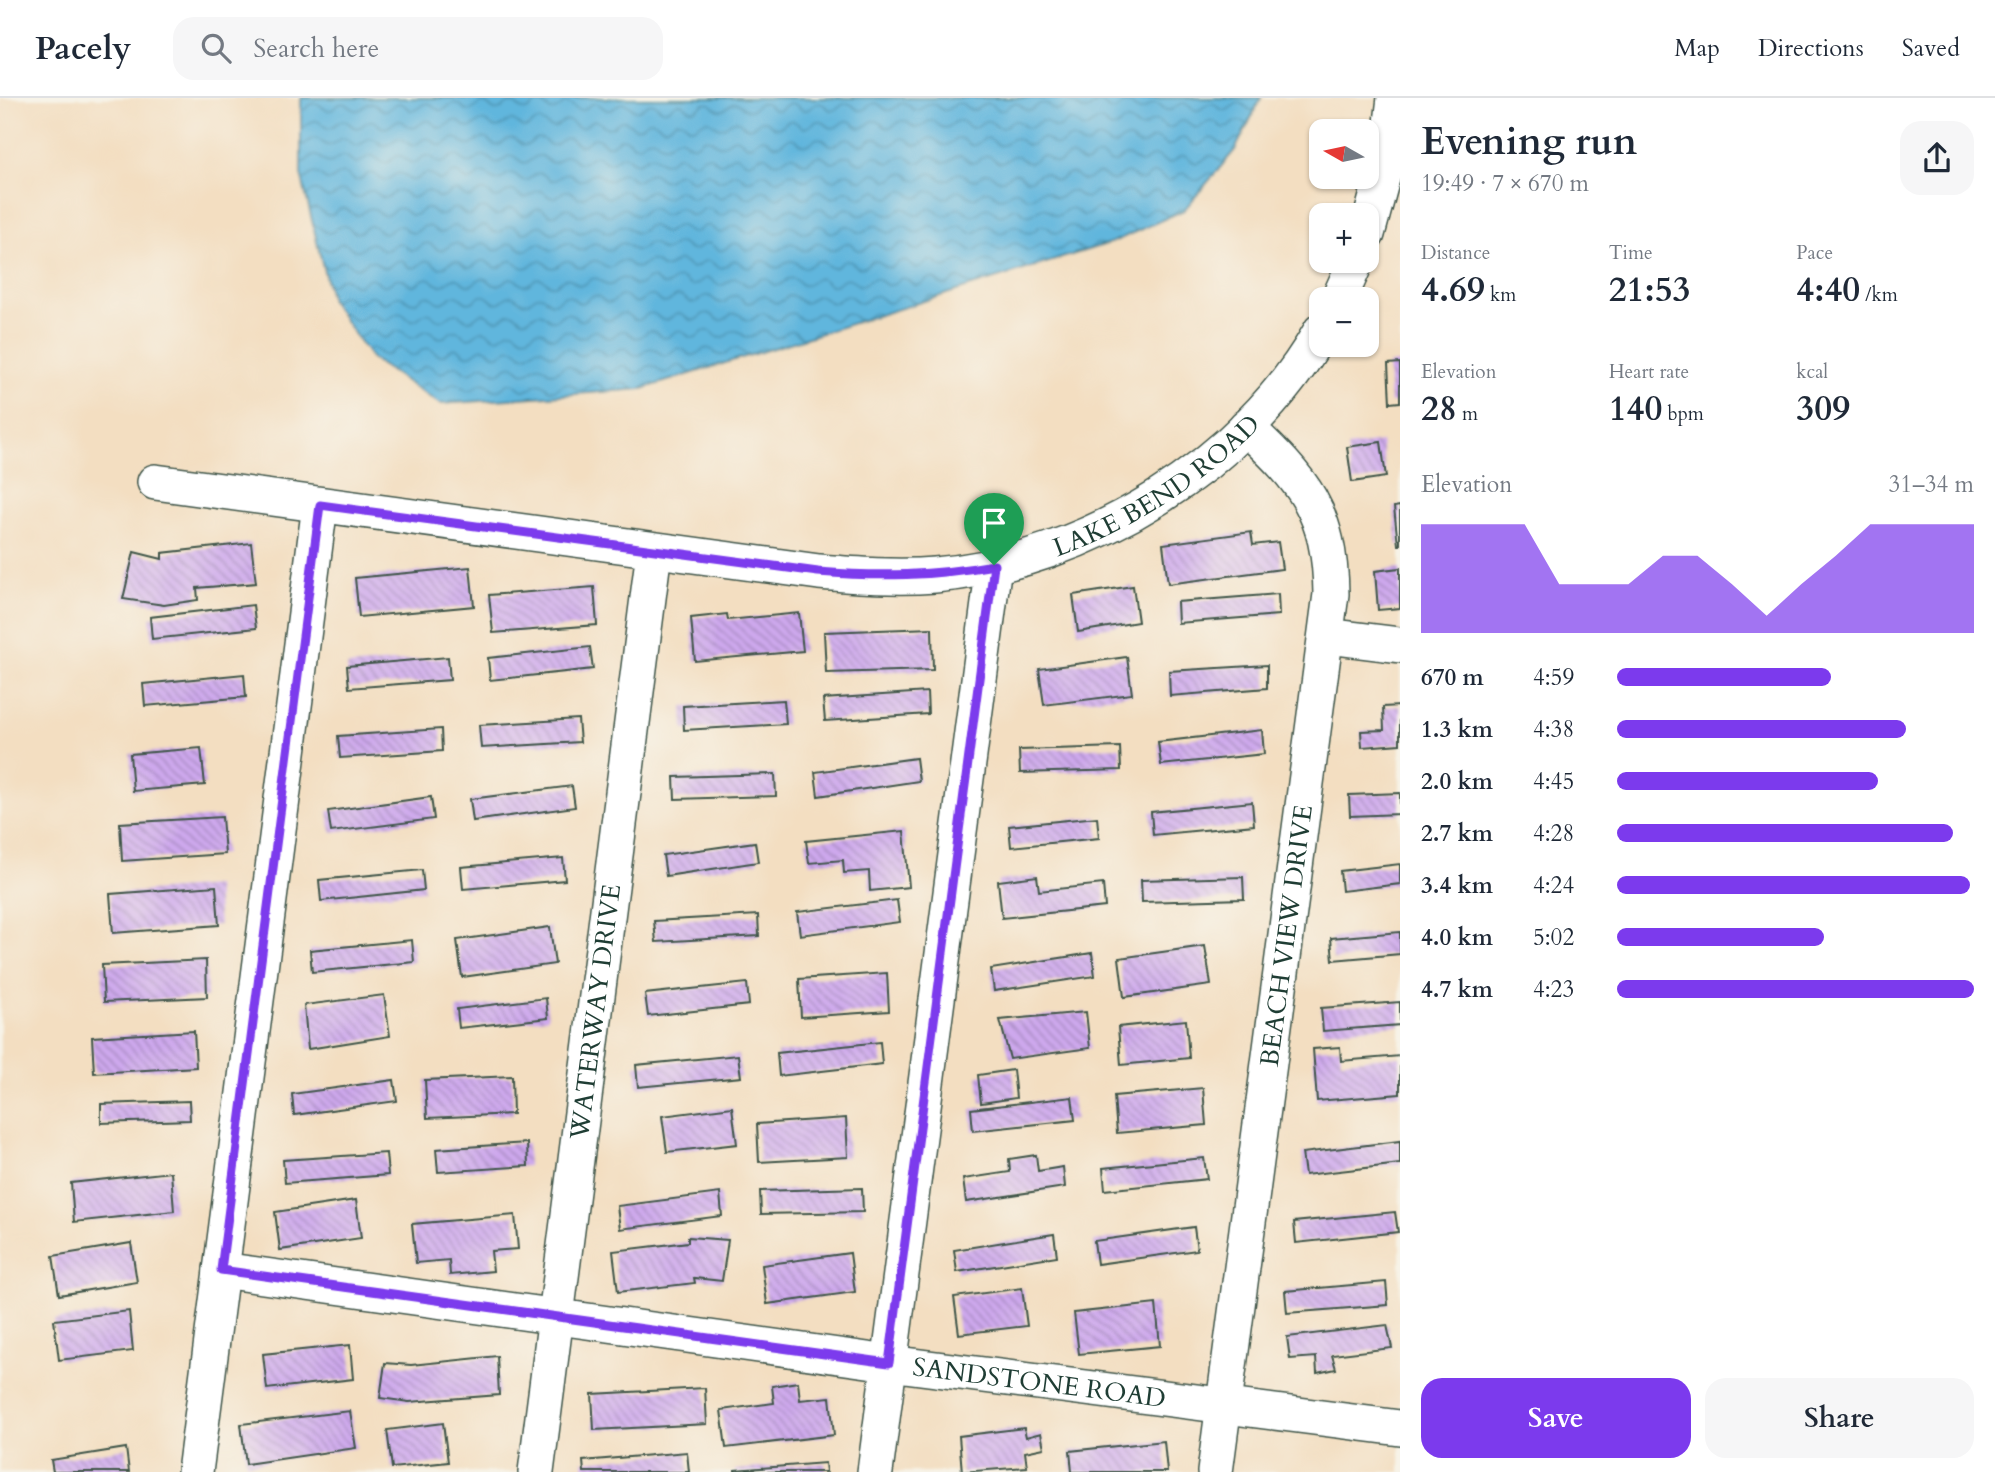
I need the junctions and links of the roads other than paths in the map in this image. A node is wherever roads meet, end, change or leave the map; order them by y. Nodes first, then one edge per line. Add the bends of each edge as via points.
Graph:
1 (1395, 98) edge
2 (1375, 203) edge
3 (1309, 349) edge
4 (1246, 427) junction
5 (155, 482) dead end
6 (320, 505) junction
7 (654, 551) junction
8 (994, 565) junction
9 (1327, 636) junction
10 (1400, 645) edge
11 (221, 1270) junction
12 (556, 1319) junction
13 (889, 1363) junction
14 (1224, 1405) junction
15 (1400, 1428) edge
16 (195, 1472) edge
17 (536, 1472) edge
18 (875, 1472) edge
19 (1215, 1472) edge

1 - 2 street via 1388,156
3 - 4 street, LAKE BEND ROAD
4 - 8 street, LAKE BEND ROAD via 1166,493 1119,520 1068,543
4 - 9 street, BEACH VIEW DRIVE via 1290,468 1311,498 1323,527 1331,562
5 - 6 street, LAKE BEND ROAD
6 - 7 street, LAKE BEND ROAD
6 - 11 street
7 - 8 street, LAKE BEND ROAD via 876,576 936,575
7 - 12 street, WATERWAY DRIVE
8 - 13 street
9 - 10 street
9 - 14 street, BEACH VIEW DRIVE
11 - 12 street, SANDSTONE ROAD
11 - 16 street
12 - 13 street, SANDSTONE ROAD
12 - 17 street, WATERWAY DRIVE
13 - 14 street, SANDSTONE ROAD
13 - 18 street
14 - 15 street, SANDSTONE ROAD
14 - 19 street, BEACH VIEW DRIVE

